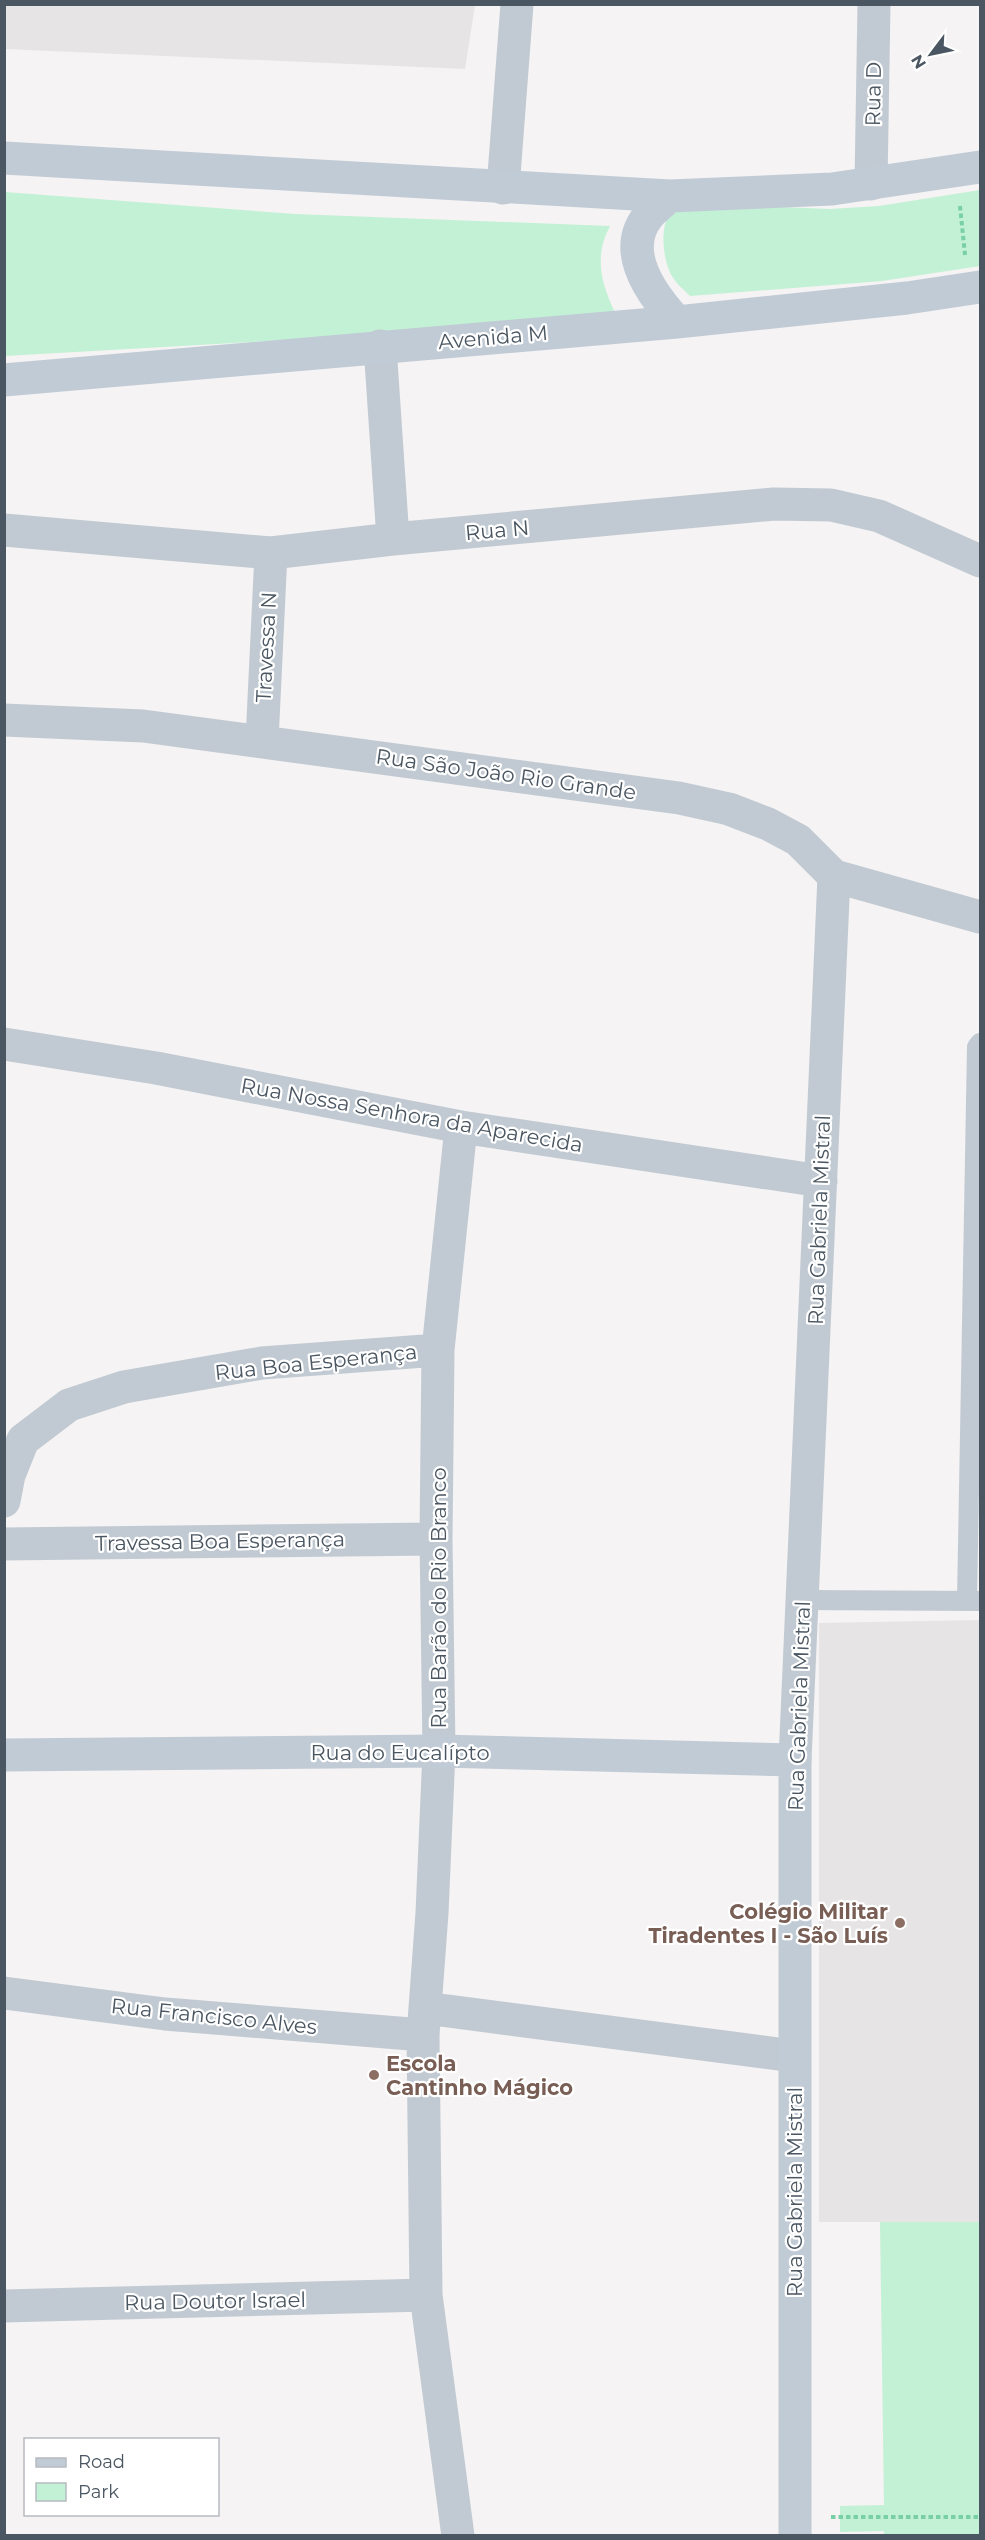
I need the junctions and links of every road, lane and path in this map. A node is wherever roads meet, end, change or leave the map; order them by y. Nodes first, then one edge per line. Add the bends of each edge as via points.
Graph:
1 (517, 4) edge
2 (874, 4) edge
3 (4, 158) edge
4 (968, 169) edge
5 (871, 184) junction
6 (503, 188) junction
7 (670, 196) junction
8 (974, 287) edge
9 (677, 322) junction
10 (380, 346) junction
11 (4, 380) edge
12 (4, 530) edge
13 (393, 539) junction
14 (271, 553) junction
15 (981, 561) edge
16 (4, 720) edge
17 (262, 741) junction
18 (834, 876) junction
19 (981, 917) edge
20 (981, 1043) edge
21 (4, 1044) edge
22 (461, 1127) junction
23 (820, 1181) junction
24 (438, 1350) junction
25 (4, 1501) edge
26 (436, 1539) junction
27 (4, 1544) edge
28 (802, 1600) junction
29 (974, 1601) edge
30 (439, 1751) junction
31 (4, 1755) edge
32 (795, 1760) junction
33 (4, 1993) edge
34 (424, 2022) junction
35 (794, 2056) junction
36 (426, 2295) junction
37 (4, 2306) edge
38 (981, 2517) edge
39 (795, 2527) edge
40 (458, 2535) edge

1 - 6 street
2 - 5 street, Rua D
3 - 6 street
4 - 5 street
4 - 8 path
5 - 7 street
6 - 7 street
7 - 9 street via 649,215 640,230 638,249 642,274 656,299
8 - 9 street, Avenida M via 907,298
9 - 10 street, Avenida M
10 - 11 street, Avenida M
10 - 13 street
12 - 14 street, Rua N
13 - 14 street, Rua N
13 - 15 street, Rua N via 774,504 831,505 879,516
14 - 17 street, Travessa N
16 - 17 street, Rua São João Rio Grande via 144,726
17 - 18 street, Rua São João Rio Grande via 679,798 729,809 798,840
18 - 19 street, Rua São João Rio Grande
18 - 23 street, Rua Gabriela Mistral
20 - 29 lane via 976,1058
21 - 22 street, Rua Nossa Senhora da Aparecida via 156,1068
22 - 23 street, Rua Nossa Senhora da Aparecida
22 - 24 street, Rua Barão do Rio Branco
23 - 28 street, Rua Gabriela Mistral
24 - 25 street, Rua Boa Esperança via 262,1363 124,1387 69,1405 23,1440
24 - 26 street, Rua Barão do Rio Branco
26 - 27 street, Travessa Boa Esperança
26 - 30 street, Rua Barão do Rio Branco
28 - 29 lane
28 - 32 street, Rua Gabriela Mistral
30 - 31 street, Rua do Eucalípto
30 - 32 street, Rua do Eucalípto
30 - 34 street, Rua Barão do Rio Branco
32 - 35 street, Rua Gabriela Mistral
33 - 34 street, Rua Francisco Alves via 165,2014
34 - 35 street, Rua Francisco Alves
34 - 36 street, Rua Barão do Rio Branco
35 - 39 street, Rua Gabriela Mistral
36 - 37 street, Rua Doutor Israel
36 - 40 street, Rua Barão do Rio Branco
38 - 39 path

